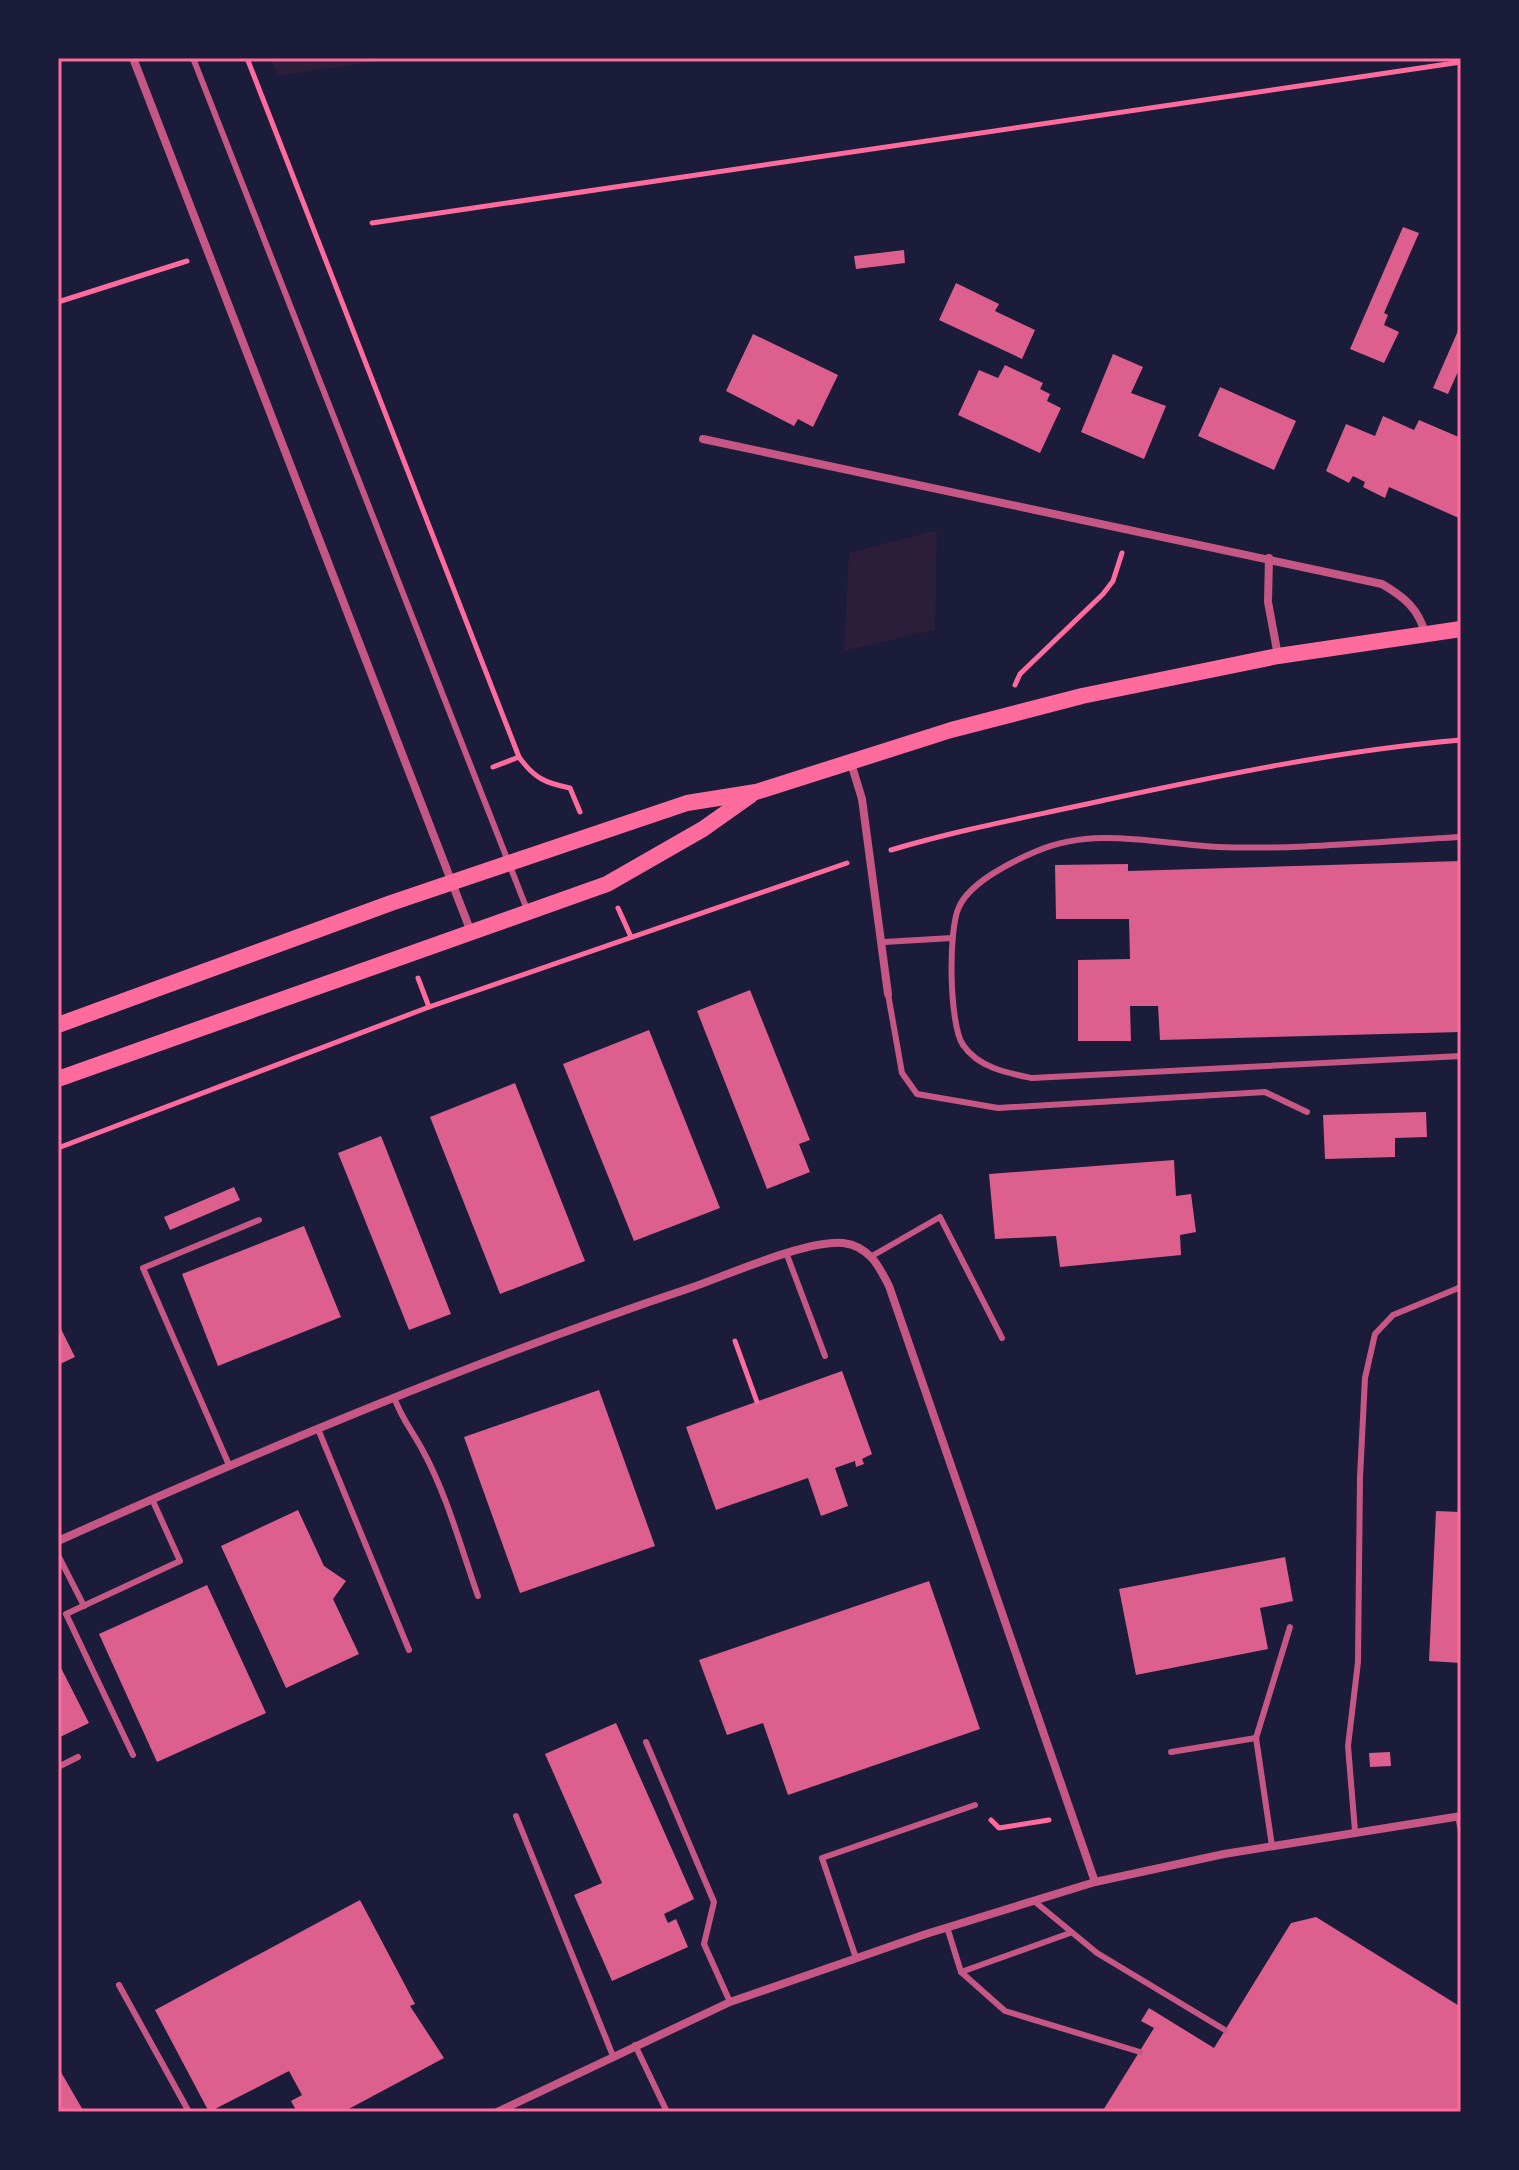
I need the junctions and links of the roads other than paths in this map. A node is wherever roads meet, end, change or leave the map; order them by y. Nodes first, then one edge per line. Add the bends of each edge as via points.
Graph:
1 (133, 58) edge
2 (193, 58) edge
3 (703, 439) dead end
4 (1269, 558) junction
5 (1461, 629) edge
6 (1425, 633) junction
7 (1278, 656) junction
8 (850, 762) junction
9 (756, 792) junction
10 (1461, 837) edge
11 (508, 863) junction
12 (452, 882) junction
13 (528, 912) junction
14 (471, 932) junction
15 (952, 938) junction
16 (884, 942) junction
17 (888, 994) joint
18 (58, 1025) edge
19 (1461, 1056) edge
20 (58, 1079) edge
21 (1307, 1112) dead end
22 (259, 1220) dead end
23 (787, 1255) junction
24 (872, 1256) junction
25 (1461, 1287) edge
26 (1002, 1338) dead end
27 (825, 1356) dead end
28 (394, 1397) junction
29 (318, 1429) junction
30 (229, 1465) junction
31 (152, 1499) junction
32 (58, 1541) edge
33 (58, 1555) edge
34 (478, 1596) dead end
35 (84, 1606) junction
36 (1290, 1627) dead end
37 (409, 1650) dead end
38 (1256, 1738) junction
39 (646, 1742) dead end
40 (1171, 1752) dead end
41 (133, 1755) dead end
42 (78, 1757) dead end
43 (58, 1767) edge
44 (975, 1805) road end
45 (516, 1816) dead end
46 (1460, 1816) edge
47 (1355, 1831) junction
48 (1461, 1831) edge
49 (1272, 1846) junction
50 (1095, 1882) junction
51 (1034, 1901) junction
52 (947, 1927) junction
53 (1070, 1933) junction
54 (856, 1958) junction
55 (961, 1972) junction
56 (119, 1985) dead end
57 (730, 2002) junction
58 (1225, 2030) dead end
59 (635, 2045) junction
60 (1140, 2052) dead end
61 (613, 2056) junction
62 (189, 2112) edge
63 (497, 2112) edge
64 (667, 2112) edge

1 - 12 street
2 - 11 lane
3 - 4 street
4 - 6 street via 1382,584 1406,598
4 - 7 street via 1268,602
5 - 6 main road
6 - 7 main road
7 - 8 main road via 1020,712
8 - 9 main road
8 - 16 street via 862,799
9 - 11 main road via 687,803
9 - 13 main road via 629,873
10 - 15 lane via 1219,847 1106,837 1060,843 1016,861 975,888 959,906
11 - 12 main road
11 - 13 lane
12 - 14 street
12 - 18 main road
13 - 14 main road
14 - 20 main road
15 - 16 lane
15 - 19 lane via 952,1000 962,1044 996,1072 1032,1078
16 - 17 street
17 - 21 lane via 902,1073 917,1094 998,1108 1265,1092
22 - 30 lane via 143,1268
23 - 24 street via 844,1243
23 - 27 lane
23 - 28 street
24 - 26 lane via 940,1217
24 - 50 street via 889,1286
25 - 47 lane via 1393,1315 1375,1334 1365,1378 1358,1662 1348,1746
28 - 29 street
28 - 34 lane via 428,1463
29 - 30 street
29 - 37 lane
30 - 31 street
31 - 32 street
31 - 35 lane via 180,1561
33 - 35 lane
35 - 41 lane via 66,1614
36 - 38 lane
38 - 40 lane
38 - 49 lane
39 - 57 lane via 714,1902 704,1944
42 - 43 lane
44 - 54 lane via 822,1858
45 - 61 lane
46 - 47 street
46 - 48 lane
47 - 49 street
49 - 50 street
50 - 51 street
51 - 52 street
51 - 53 lane
52 - 54 street
52 - 55 lane
53 - 55 lane
53 - 58 lane
54 - 57 street
55 - 60 lane via 1005,2011
56 - 62 lane
57 - 59 street
59 - 61 street
59 - 64 lane
61 - 63 street

